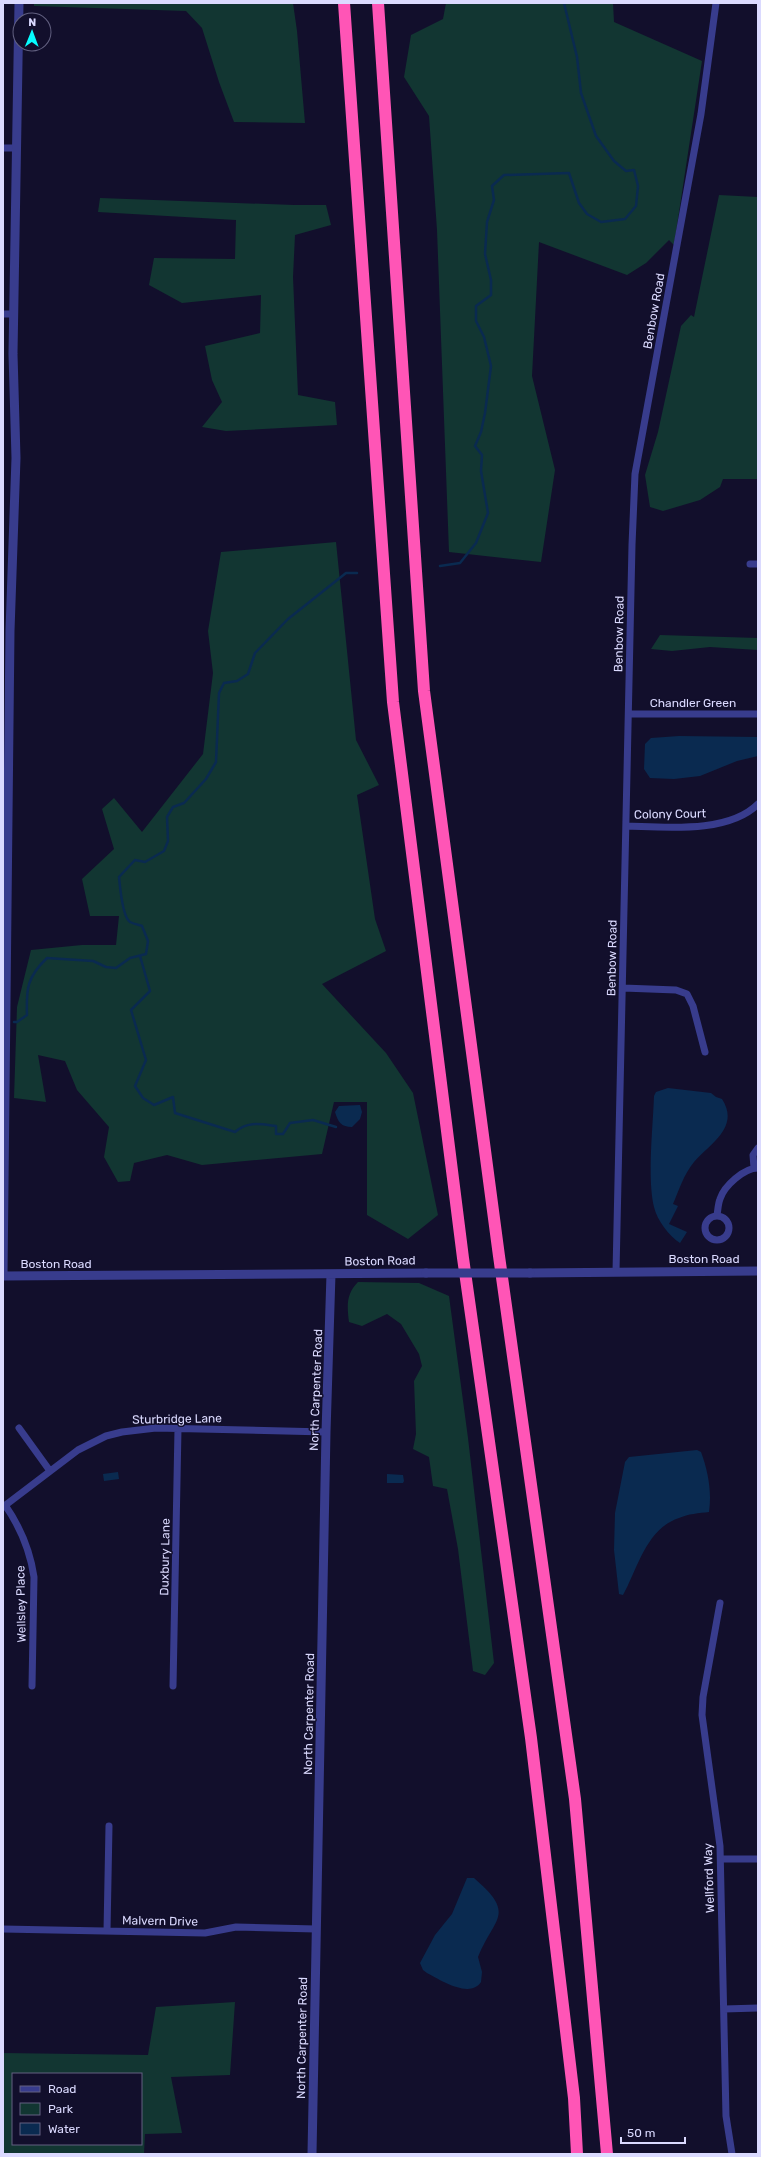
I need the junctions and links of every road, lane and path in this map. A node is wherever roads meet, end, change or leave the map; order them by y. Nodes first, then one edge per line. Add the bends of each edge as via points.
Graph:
1 (19, 3) edge
2 (344, 3) edge
3 (378, 3) edge
4 (716, 3) edge
5 (3, 148) edge
6 (17, 148) junction
7 (3, 314) edge
8 (14, 314) junction
9 (750, 564) dead end
10 (758, 564) edge
11 (629, 714) junction
12 (758, 714) edge
13 (758, 804) edge
14 (626, 826) junction
15 (623, 988) junction
16 (705, 1052) dead end
17 (758, 1148) edge
18 (756, 1168) edge
19 (717, 1215) dead end
20 (758, 1271) edge
21 (616, 1272) junction
22 (331, 1274) junction
23 (3, 1276) edge
24 (19, 1428) dead end
25 (178, 1429) junction
26 (326, 1432) junction
27 (50, 1471) junction
28 (4, 1506) edge
29 (720, 1603) dead end
30 (32, 1686) dead end
31 (173, 1686) dead end
32 (109, 1826) dead end
33 (758, 1859) edge
34 (721, 1860) junction
35 (3, 1929) edge
36 (316, 1929) junction
37 (107, 1931) junction
38 (758, 2008) edge
39 (724, 2009) junction
40 (312, 2154) edge
41 (577, 2154) edge
42 (608, 2154) edge
43 (732, 2154) edge

1 - 6 street
2 - 41 highway via 393,702 463,1258 531,1738 574,2098
3 - 42 highway via 424,692 500,1264 575,1799
4 - 11 street, Benbow Road via 701,114 635,474
5 - 6 street
6 - 8 street
7 - 8 street
8 - 23 street via 16,458 10,631
9 - 10 street
11 - 12 street, Chandler Green
11 - 14 street, Benbow Road
13 - 14 street, Colony Court via 737,816 698,827
14 - 15 street, Benbow Road
15 - 16 street via 676,990 687,994 691,1000
15 - 21 street, Benbow Road
17 - 18 street via 753,1156
18 - 19 street via 734,1180 724,1192 719,1200
20 - 21 street, Boston Road
21 - 22 street, Boston Road, bridge
22 - 23 street, Boston Road
22 - 26 street, North Carpenter Road
24 - 27 street
25 - 26 street, Sturbridge Lane
25 - 27 street, Sturbridge Lane via 139,1429 106,1436 78,1450
25 - 31 street, Duxbury Lane
26 - 36 street, North Carpenter Road
27 - 28 street, Sturbridge Lane
28 - 30 street, Wellsley Place via 22,1533 32,1562
29 - 34 street, Wellford Way via 702,1714
32 - 37 street
33 - 34 street
34 - 39 street, Wellford Way
35 - 37 street, Malvern Drive
36 - 37 street, Malvern Drive via 236,1927 205,1933
36 - 40 street, North Carpenter Road
38 - 39 street
39 - 43 street, Wellford Way via 726,2116

